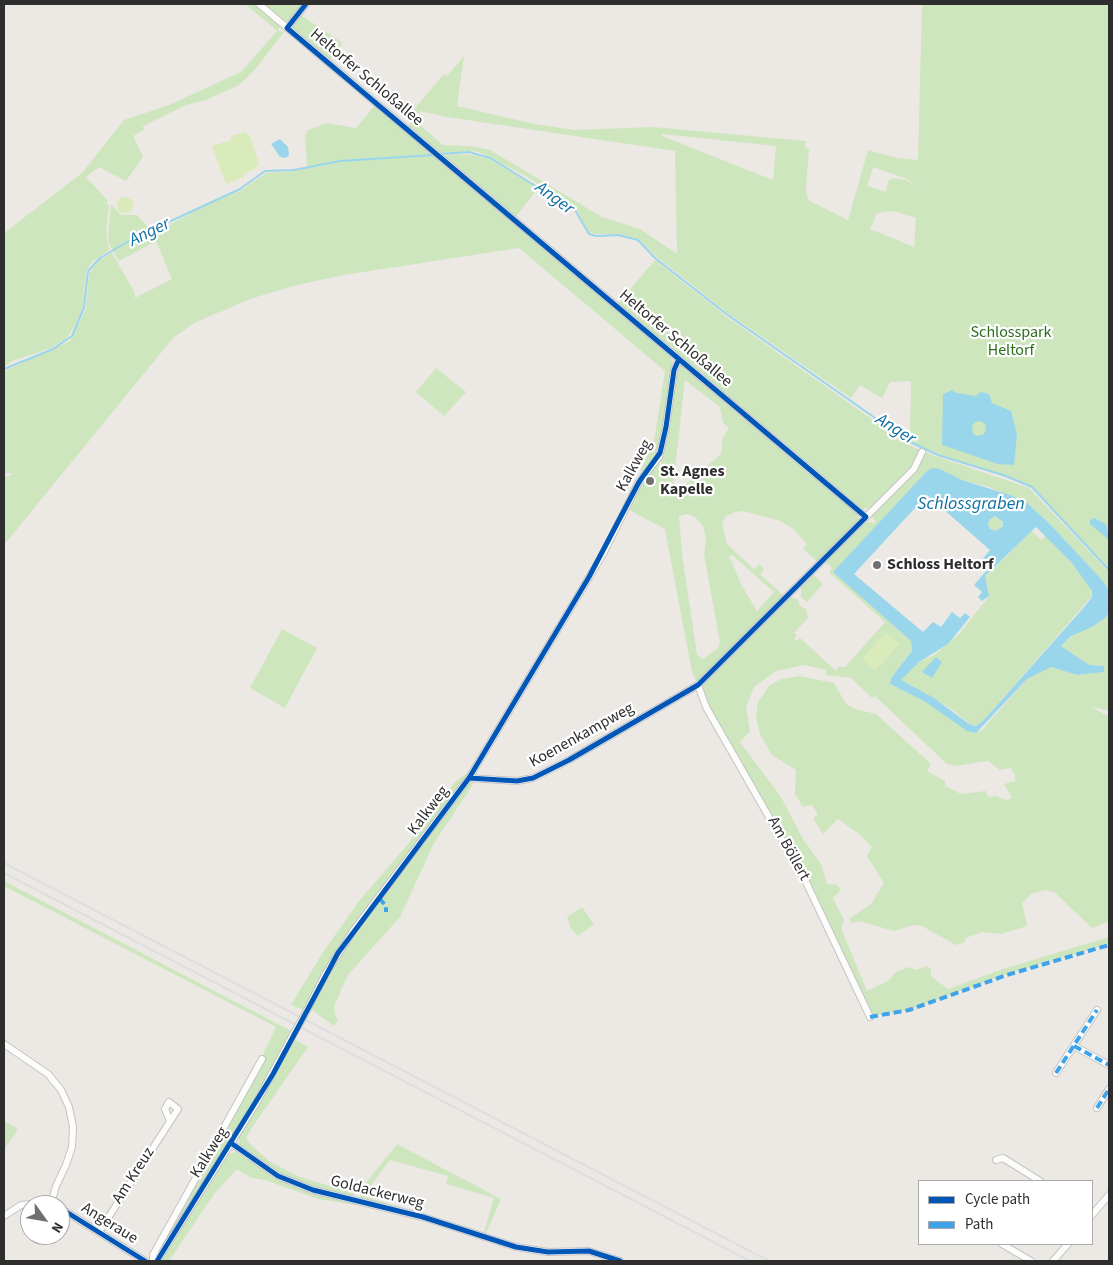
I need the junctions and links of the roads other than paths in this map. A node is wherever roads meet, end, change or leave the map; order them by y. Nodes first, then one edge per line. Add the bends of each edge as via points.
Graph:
1 (259, 4) edge
2 (306, 4) edge
3 (287, 28) junction
4 (679, 359) junction
5 (922, 452) dead end
6 (866, 517) junction
7 (698, 685) junction
8 (469, 778) junction
9 (1097, 1010) dead end
10 (870, 1017) dead end
11 (4, 1044) edge
12 (1074, 1046) junction
13 (262, 1059) dead end
14 (1109, 1065) edge
15 (1056, 1073) dead end
16 (1109, 1089) edge
17 (1097, 1108) dead end
18 (170, 1121) dead end
19 (231, 1143) junction
20 (996, 1160) dead end
21 (1038, 1180) edge
22 (54, 1195) edge
23 (1109, 1195) edge
24 (20, 1206) edge
25 (1093, 1213) edge
26 (70, 1214) edge
27 (4, 1216) edge
28 (99, 1232) junction
29 (1004, 1245) edge
30 (1067, 1245) edge
31 (145, 1261) edge
32 (153, 1261) edge
33 (157, 1261) edge
34 (620, 1261) edge
35 (1031, 1261) edge
36 (1053, 1261) edge

1 - 3 street, Heltorfer Schloßallee
2 - 3 street
3 - 4 street, Heltorfer Schloßallee
4 - 6 street, Heltorfer Schloßallee
4 - 8 street, Kalkweg via 674,370 666,427 658,456 639,482 603,554
5 - 6 street via 914,469
6 - 7 street
7 - 8 street, Koenenkampweg via 553,770 517,781
7 - 10 street, Am Böllert via 706,707 805,880
8 - 19 street, Kalkweg, bridge via 353,931
9 - 12 street
11 - 22 street via 52,1077 69,1107 72,1147
12 - 14 street
12 - 15 street
13 - 32 street, Kalkweg via 152,1255
16 - 17 street
18 - 28 street, Am Kreuz
19 - 33 street, Kalkweg
19 - 34 street, Goldackerweg via 278,1176 313,1190 423,1217 516,1247 548,1252 586,1251
20 - 21 street via 1002,1158
23 - 25 street
24 - 27 street
26 - 28 street, Angeraue
28 - 31 street, Angeraue
29 - 35 street
30 - 36 street

